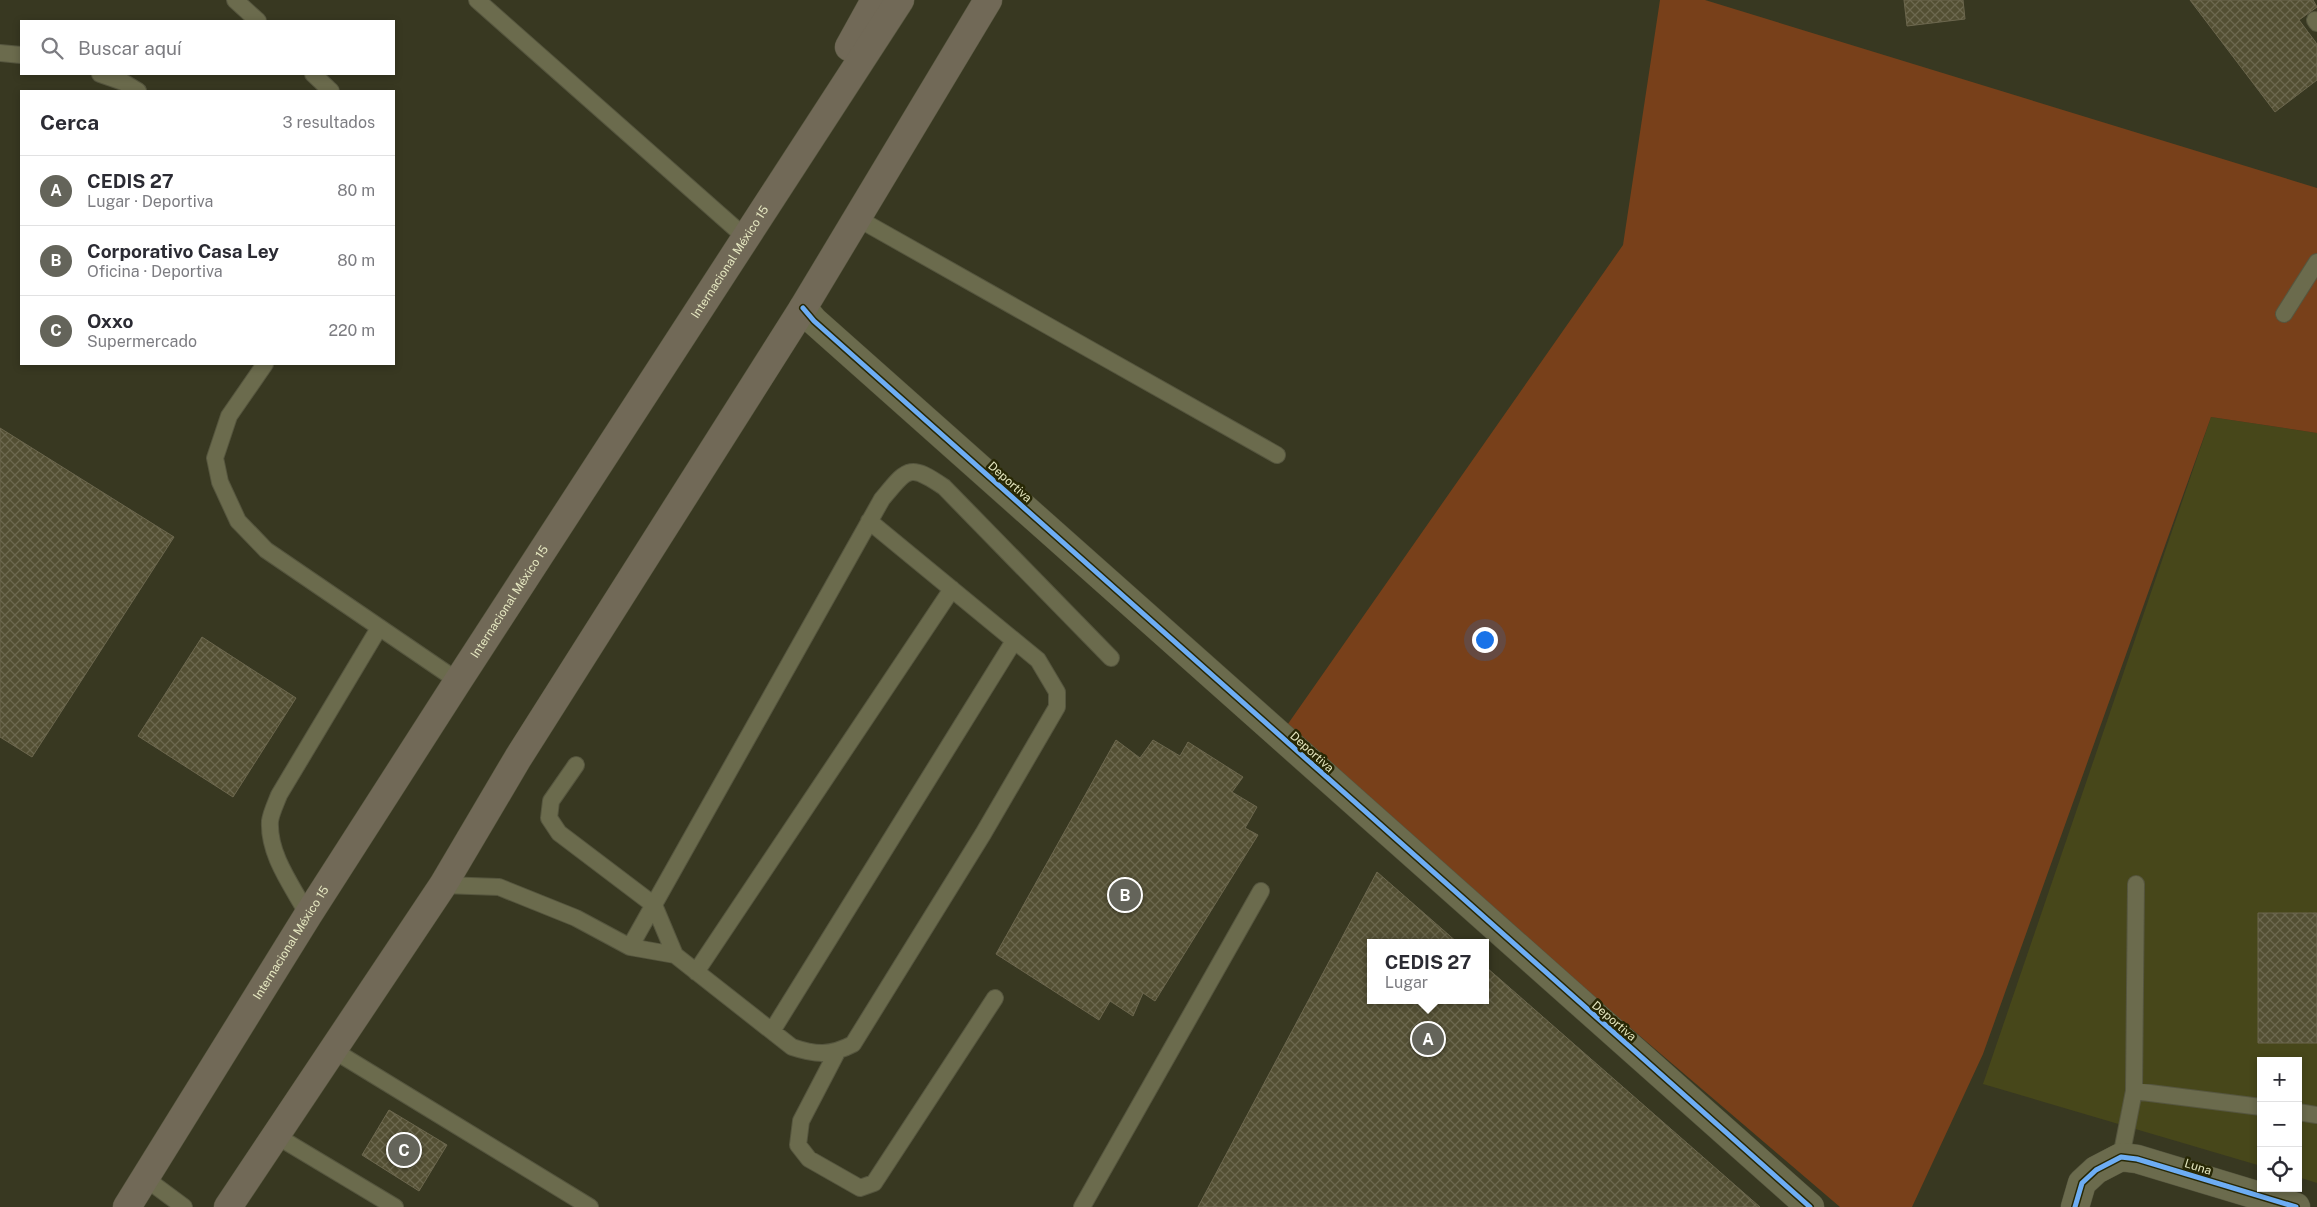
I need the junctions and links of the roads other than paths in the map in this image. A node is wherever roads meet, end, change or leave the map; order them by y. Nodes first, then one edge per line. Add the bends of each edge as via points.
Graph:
1 (235, 0) edge
2 (477, 0) edge
3 (875, 0) edge
4 (900, 0) edge
5 (988, 0) edge
6 (257, 20) edge
7 (0, 53) edge
8 (20, 55) edge
9 (103, 75) edge
10 (314, 75) edge
11 (136, 90) edge
12 (329, 90) edge
13 (823, 117) junction
14 (858, 218) junction
15 (745, 236) junction
16 (2317, 262) edge
17 (804, 308) junction
18 (2284, 314) dead end
19 (264, 365) edge
20 (1277, 455) dead end
21 (869, 521) junction
22 (952, 590) junction
23 (379, 628) junction
24 (1014, 641) junction
25 (1111, 658) dead end
26 (458, 681) junction
27 (576, 765) dead end
28 (443, 884) junction
29 (2136, 884) dead end
30 (1261, 891) dead end
31 (654, 905) junction
32 (308, 915) junction
33 (630, 947) junction
34 (675, 955) junction
35 (696, 972) junction
36 (995, 998) dead end
37 (772, 1031) junction
38 (333, 1050) junction
39 (837, 1052) junction
40 (2134, 1091) junction
41 (2257, 1106) edge
42 (2302, 1113) edge
43 (2317, 1115) edge
44 (274, 1135) junction
45 (2121, 1157) junction
46 (145, 1178) junction
47 (127, 1207) edge
48 (184, 1207) edge
49 (228, 1207) edge
50 (395, 1207) edge
51 (590, 1207) edge
52 (1082, 1207) edge
53 (1810, 1207) edge
54 (2075, 1207) edge
55 (2296, 1207) edge

1 - 6 lane
2 - 15 lane
3 - 13 main road via 847,51
4 - 13 main road, Internacional México 15
5 - 14 main road
7 - 8 lane
9 - 11 lane
10 - 12 lane
13 - 15 main road, Internacional México 15
14 - 17 main road
14 - 20 lane
15 - 26 main road, Internacional México 15
16 - 18 lane
17 - 28 main road via 518,758
17 - 53 street, Deportiva via 836,340
19 - 23 lane via 229,416 215,458 220,482 238,521 266,550
21 - 22 lane
21 - 25 lane via 882,498 907,472 924,473 944,487
21 - 31 lane
22 - 24 lane
22 - 35 lane
23 - 26 lane
23 - 32 lane via 279,795 270,820 271,842
24 - 37 lane
24 - 39 lane via 1038,660 1057,692 1057,706 1039,741 853,1044
26 - 32 main road, Internacional México 15
27 - 31 lane via 551,801 549,818 559,834
28 - 33 lane via 499,888 576,918
28 - 38 main road
29 - 40 lane
30 - 52 lane
31 - 33 lane
31 - 34 lane
32 - 46 main road, Internacional México 15
33 - 34 lane
34 - 35 lane
35 - 37 lane
36 - 39 lane via 874,1183 860,1188 809,1159 798,1145 801,1121
37 - 39 lane via 792,1047 813,1053
38 - 44 main road
38 - 51 lane
40 - 41 lane
40 - 45 lane
42 - 43 lane
44 - 49 main road
44 - 50 lane
45 - 54 street via 2096,1170 2082,1183
45 - 55 street, Luna
46 - 47 main road, Internacional México 15
46 - 48 lane

